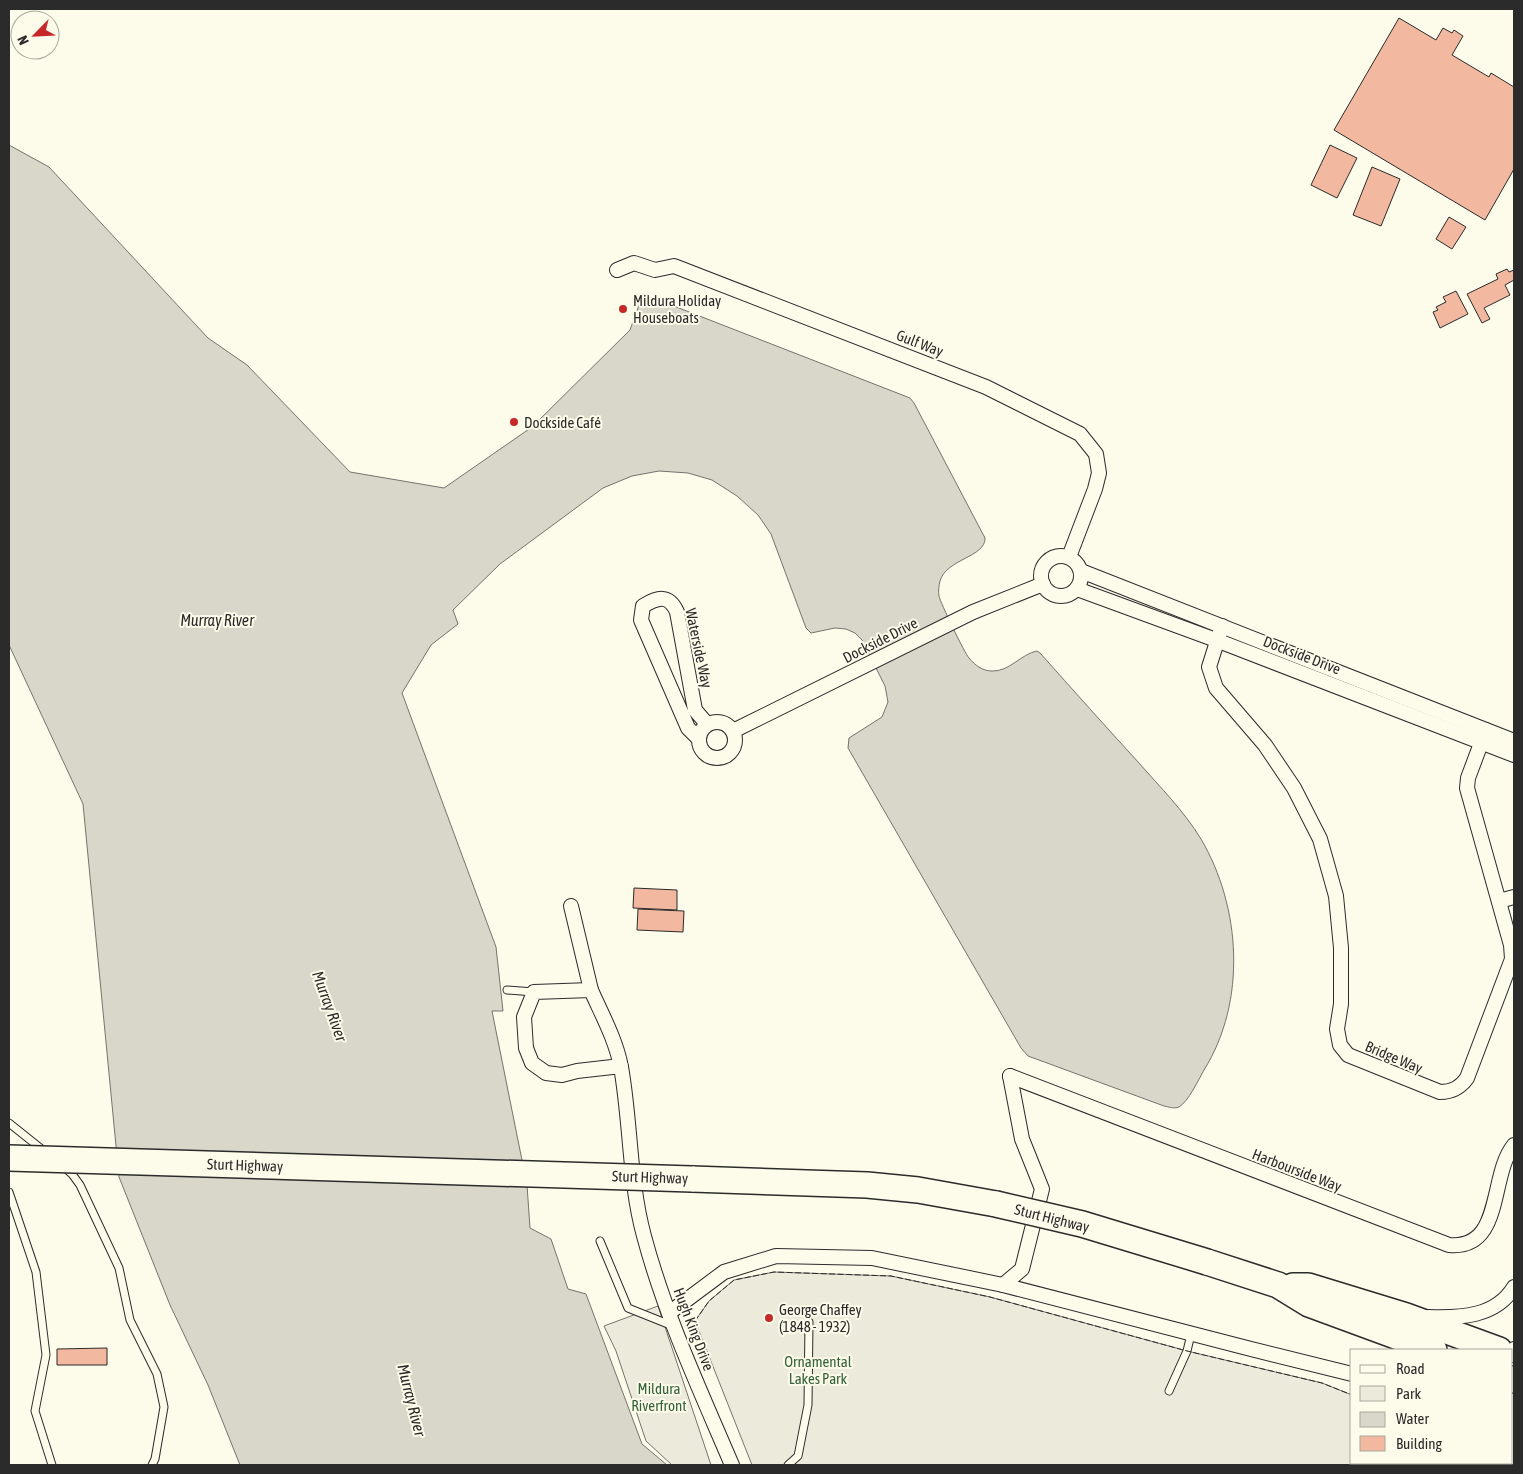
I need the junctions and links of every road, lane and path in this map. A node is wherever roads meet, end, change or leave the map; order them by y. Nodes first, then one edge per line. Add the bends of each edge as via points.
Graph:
1 (617, 270) dead end
2 (1069, 557) junction
3 (1081, 571) junction
4 (1043, 584) junction
5 (1077, 589) junction
6 (1222, 626) junction
7 (1216, 640) junction
8 (707, 724) junction
9 (733, 731) junction
10 (1483, 736) junction
11 (698, 738) junction
12 (1514, 741) edge
13 (1514, 755) edge
14 (1514, 897) edge
15 (1499, 901) junction
16 (571, 906) dead end
17 (507, 990) dead end
18 (591, 990) junction
19 (534, 992) junction
20 (621, 1066) junction
21 (9, 1123) edge
22 (1514, 1145) edge
23 (9, 1158) edge
24 (9, 1192) edge
25 (600, 1240) dead end
26 (1003, 1285) junction
27 (1278, 1285) junction
28 (1514, 1288) edge
29 (1406, 1316) junction
30 (671, 1320) junction
31 (809, 1322) dead end
32 (1191, 1334) junction
33 (1514, 1348) edge
34 (1431, 1349) edge
35 (1496, 1349) edge
36 (1513, 1355) edge
37 (1350, 1374) edge
38 (1169, 1392) dead end
39 (52, 1465) edge
40 (152, 1465) edge
41 (732, 1465) edge
42 (788, 1465) edge

1 - 2 street, Gulf Way via 634,263 655,270 674,266 986,386 1080,434 1096,454 1099,473 1096,489
2 - 3 street
2 - 4 street via 1050,560 1042,571
3 - 5 street
3 - 6 street, Dockside Drive
4 - 5 street via 1052,594 1059,596
4 - 9 street, Dockside Drive via 972,612
5 - 7 street, Dockside Drive
6 - 7 street, Bridge Way
6 - 10 street, Dockside Drive
7 - 10 street, Dockside Drive
7 - 15 street, Bridge Way via 1209,667 1216,688 1265,745 1294,788 1320,839 1336,896 1342,948 1337,1029 1340,1045 1348,1055 1440,1092 1462,1085 1512,959
8 - 9 street via 716,721
8 - 11 street
8 - 11 street, Waterside Way via 695,710 677,612 673,603 663,598 652,600 643,606 641,620 688,728
9 - 11 street via 736,740 726,757 716,759 707,756 700,748
10 - 12 street, Dockside Drive
10 - 13 street, Dockside Drive
10 - 15 street, Bridge Way via 1467,788
14 - 15 street
16 - 18 street, Hugh King Drive
17 - 19 lane
18 - 19 street
18 - 20 street, Hugh King Drive
19 - 20 street via 524,1017 526,1048 532,1063 546,1073 562,1075
20 - 30 street, Hugh King Drive via 643,1236
21 - 40 lane via 72,1174 119,1268 130,1320 157,1374 164,1407
22 - 26 street, Harbourside Way via 1506,1158 1482,1234 1468,1244 1449,1245 1010,1076 1022,1139 1042,1189 1022,1269
23 - 27 highway, Sturt Highway, bridge via 867,1185 918,1190 1082,1224
24 - 39 lane via 36,1272 46,1355 35,1411
25 - 30 lane via 628,1308
26 - 30 street via 872,1258 776,1256 724,1272
26 - 32 street
27 - 29 highway, Sturt Highway via 1308,1286
27 - 34 highway, Sturt Highway via 1310,1304
28 - 29 street via 1499,1304 1477,1314
29 - 35 highway, Sturt Highway
30 - 41 street, Hugh King Drive
31 - 42 lane via 808,1405 798,1456
32 - 37 street
32 - 38 lane
33 - 36 street

